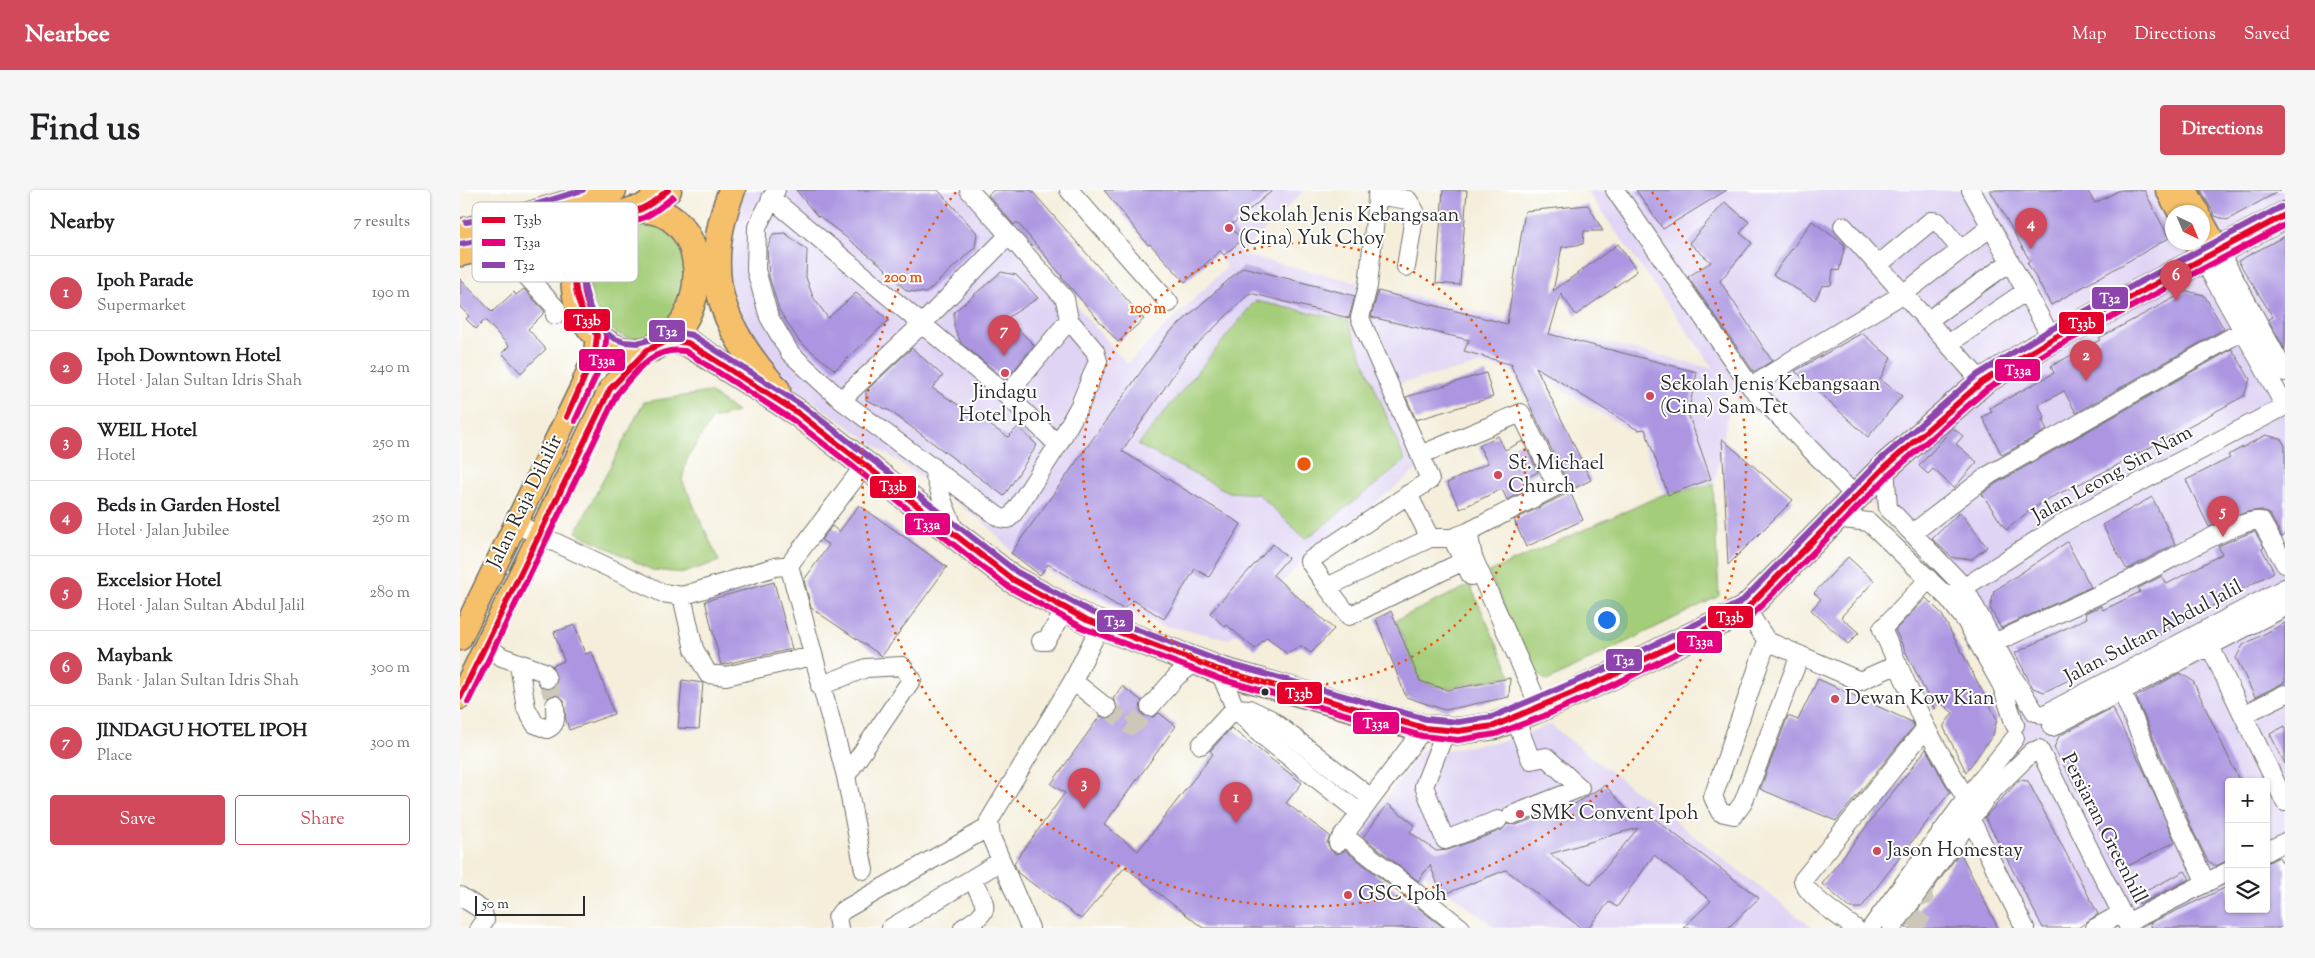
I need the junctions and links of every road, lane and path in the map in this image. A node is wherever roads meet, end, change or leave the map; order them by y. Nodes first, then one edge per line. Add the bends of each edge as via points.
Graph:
1 (613, 190) edge
2 (668, 190) edge
3 (732, 190) edge
4 (969, 190) edge
5 (1069, 190) edge
6 (1615, 190) edge
7 (1970, 190) edge
8 (2167, 190) edge
9 (2186, 190) edge
10 (1378, 192) edge
11 (774, 194) edge
12 (573, 202) edge
13 (2175, 205) edge
14 (2194, 205) edge
15 (640, 210) joint
16 (2285, 214) edge
17 (1843, 226) dead end
18 (1991, 227) junction
19 (1009, 235) junction
20 (1961, 250) junction
21 (2206, 251) edge
22 (2010, 262) junction
23 (1878, 265) junction
24 (1406, 266) dead end
25 (532, 282) edge
26 (574, 282) edge
27 (2026, 291) junction
28 (1903, 294) junction
29 (1169, 303) dead end
30 (555, 315) dead end
31 (1069, 320) junction
32 (1928, 321) junction
33 (922, 324) junction
34 (2244, 330) junction
35 (597, 335) junction
36 (2052, 339) junction
37 (1948, 344) junction
38 (658, 345) junction
39 (2284, 368) edge
40 (1982, 382) junction
41 (1751, 388) junction
42 (1007, 395) junction
43 (841, 400) junction
44 (2285, 406) edge
45 (798, 413) junction
46 (1058, 446) junction
47 (1420, 455) junction
48 (865, 465) junction
49 (932, 466) junction
50 (1885, 467) junction
51 (1408, 494) junction
52 (1856, 497) junction
53 (1835, 518) junction
54 (516, 524) junction
55 (1914, 532) junction
56 (540, 534) junction
57 (1460, 535) junction
58 (958, 537) junction
59 (1430, 538) junction
60 (1468, 559) junction
61 (2285, 564) edge
62 (788, 565) junction
63 (1930, 579) junction
64 (1327, 587) junction
65 (1964, 587) junction
66 (1026, 588) junction
67 (2285, 588) edge
68 (682, 596) junction
69 (1948, 598) junction
70 (2285, 607) edge
71 (466, 609) edge
72 (1066, 609) junction
73 (1746, 609) junction
74 (1100, 626) junction
75 (2206, 639) junction
76 (460, 640) edge
77 (1767, 640) junction
78 (1042, 641) dead end
79 (1994, 642) junction
80 (486, 646) junction
81 (1800, 655) junction
82 (812, 656) junction
83 (519, 664) junction
84 (1898, 664) junction
85 (1208, 666) junction
86 (547, 679) tunnel mouth
87 (1251, 679) junction
88 (1073, 681) junction
89 (820, 686) junction
90 (2122, 691) junction
91 (2285, 694) edge
92 (460, 698) edge
93 (555, 705) tunnel mouth
94 (1150, 707) tunnel mouth
95 (1107, 708) tunnel mouth
96 (1235, 708) junction
97 (1529, 713) junction
98 (2243, 715) junction
99 (2043, 718) junction
100 (1926, 728) junction
101 (1435, 729) junction
102 (2015, 731) junction
103 (1201, 745) dead end
104 (2036, 750) junction
105 (846, 776) junction
106 (1372, 798) junction
107 (1966, 799) junction
108 (2285, 802) edge
109 (1360, 813) junction
110 (1970, 818) junction
111 (988, 827) junction
112 (2285, 842) edge
113 (2270, 850) edge
114 (1001, 861) junction
115 (864, 870) dead end
116 (2225, 873) edge
117 (972, 879) junction
118 (2206, 883) junction
119 (460, 896) edge
120 (2126, 921) edge
121 (480, 928) edge
122 (839, 928) edge
123 (891, 928) edge
124 (962, 928) edge
125 (1030, 928) edge
126 (1461, 928) edge
127 (1855, 928) edge
128 (1871, 928) edge
129 (1892, 928) edge
130 (2024, 928) edge
131 (2095, 928) edge

1 - 12 highway
2 - 15 highway
3 - 45 highway via 722,220 717,252 723,307 750,357
4 - 19 street
5 - 29 street
6 - 41 street
7 - 18 street
8 - 13 main road
9 - 14 main road
10 - 24 street via 1408,200 1415,211
10 - 47 street via 1368,286 1360,318
11 - 33 street
11 - 43 street via 757,227 756,270 769,317 790,354
15 - 38 highway via 663,215 673,221 688,237 695,255 697,276 684,322
16 - 21 highway
17 - 23 street
18 - 20 street
18 - 22 street
19 - 31 street via 1065,299
19 - 33 street
20 - 23 street via 1938,222 1931,221
20 - 28 street
21 - 34 street
21 - 36 highway
21 - 39 street
22 - 27 street
22 - 32 street
23 - 28 street
25 - 30 street via 556,308
26 - 35 highway via 583,317
27 - 36 street
27 - 37 street
28 - 32 street
28 - 41 street
31 - 42 street
31 - 46 street via 1095,351 1098,361 1080,406
32 - 37 street
33 - 42 street
33 - 43 street
34 - 44 street
34 - 55 street via 1989,475
35 - 38 highway via 626,351
35 - 54 main road, Jalan Raja Dihilir via 595,353 582,386
36 - 40 highway
37 - 40 street
38 - 45 highway via 688,343
38 - 56 main road, Jalan Raja Dihilir via 632,364 610,389
40 - 50 highway
41 - 52 street
42 - 46 street
43 - 49 street
44 - 65 street, Jalan Leong Sin Nam via 2066,521
45 - 48 highway
46 - 49 street via 1008,519 1000,518
47 - 51 street via 1430,480
47 - 57 street via 1521,413 1557,486
48 - 58 highway
48 - 62 street
49 - 58 street
50 - 52 highway
50 - 55 street via 1888,508
51 - 59 street
51 - 64 street via 1309,561
52 - 53 highway
53 - 63 street via 1869,522
53 - 73 highway
54 - 56 street
54 - 71 main road, Jalan Raja Dihilir
55 - 65 street
56 - 68 street via 663,593
56 - 80 main road, Jalan Raja Dihilir
57 - 59 street
57 - 60 street
58 - 66 highway
59 - 64 street
60 - 64 street via 1349,616
60 - 97 street
61 - 79 street via 2261,521 2254,520
62 - 68 street
62 - 82 street
63 - 69 street
63 - 84 street via 1882,629
65 - 69 street, Jalan Leong Sin Nam
65 - 79 street
66 - 72 highway
66 - 87 highway via 1057,588 1095,609 1210,650
67 - 75 street, Jalan Sultan Abdul Jalil
68 - 82 street via 694,649 708,674 726,676
69 - 102 street via 1966,621 2002,686
70 - 75 street, Jalan Sultan Abdul Jalil
71 - 76 main road, Jalan Raja Dihilir
72 - 74 highway
72 - 78 street via 1051,635
73 - 77 street
73 - 97 highway via 1610,677
74 - 85 highway
74 - 88 street
75 - 90 street, Jalan Sultan Abdul Jalil
75 - 98 street
75 - 99 street, Jalan Sultan Abdul Jalil
77 - 81 street
77 - 81 street via 1713,797 1720,812 1734,814 1743,803
79 - 99 street via 2011,674
80 - 83 street
80 - 92 main road, Jalan Raja Dihilir
81 - 84 street via 1860,681
82 - 89 street
83 - 86 street via 544,672
83 - 93 street via 526,708 535,724 547,729 551,727 555,721
84 - 100 street
85 - 87 highway
85 - 94 street via 1176,676
85 - 96 street
87 - 101 highway
88 - 95 street
88 - 111 street via 997,806
89 - 105 street
89 - 105 street via 866,668 902,666 912,679
90 - 99 street, Jalan Sultan Abdul Jalil
90 - 118 street
91 - 98 street
96 - 103 street
96 - 106 street via 1249,709 1270,719
96 - 109 street via 1259,734
97 - 101 highway via 1494,726 1458,731
97 - 101 street via 1531,760 1546,757 1580,788 1445,840 1424,786
98 - 108 street
99 - 102 street via 2023,715
99 - 104 street via 2051,738
100 - 107 street
100 - 127 street via 1803,880 1804,887
101 - 106 street
102 - 104 street via 2022,747
102 - 107 street
104 - 110 street via 1989,794
104 - 120 street, Persiaran Greenhill
105 - 115 street
106 - 109 street
107 - 128 street
109 - 126 street via 1340,839
110 - 129 street
110 - 130 street
111 - 114 street
111 - 122 street via 842,911 837,918
112 - 113 street
114 - 117 street
114 - 125 street
116 - 118 street
117 - 123 street
117 - 124 street via 984,903 984,911
118 - 120 street
119 - 121 street via 482,910 484,920
120 - 131 street

